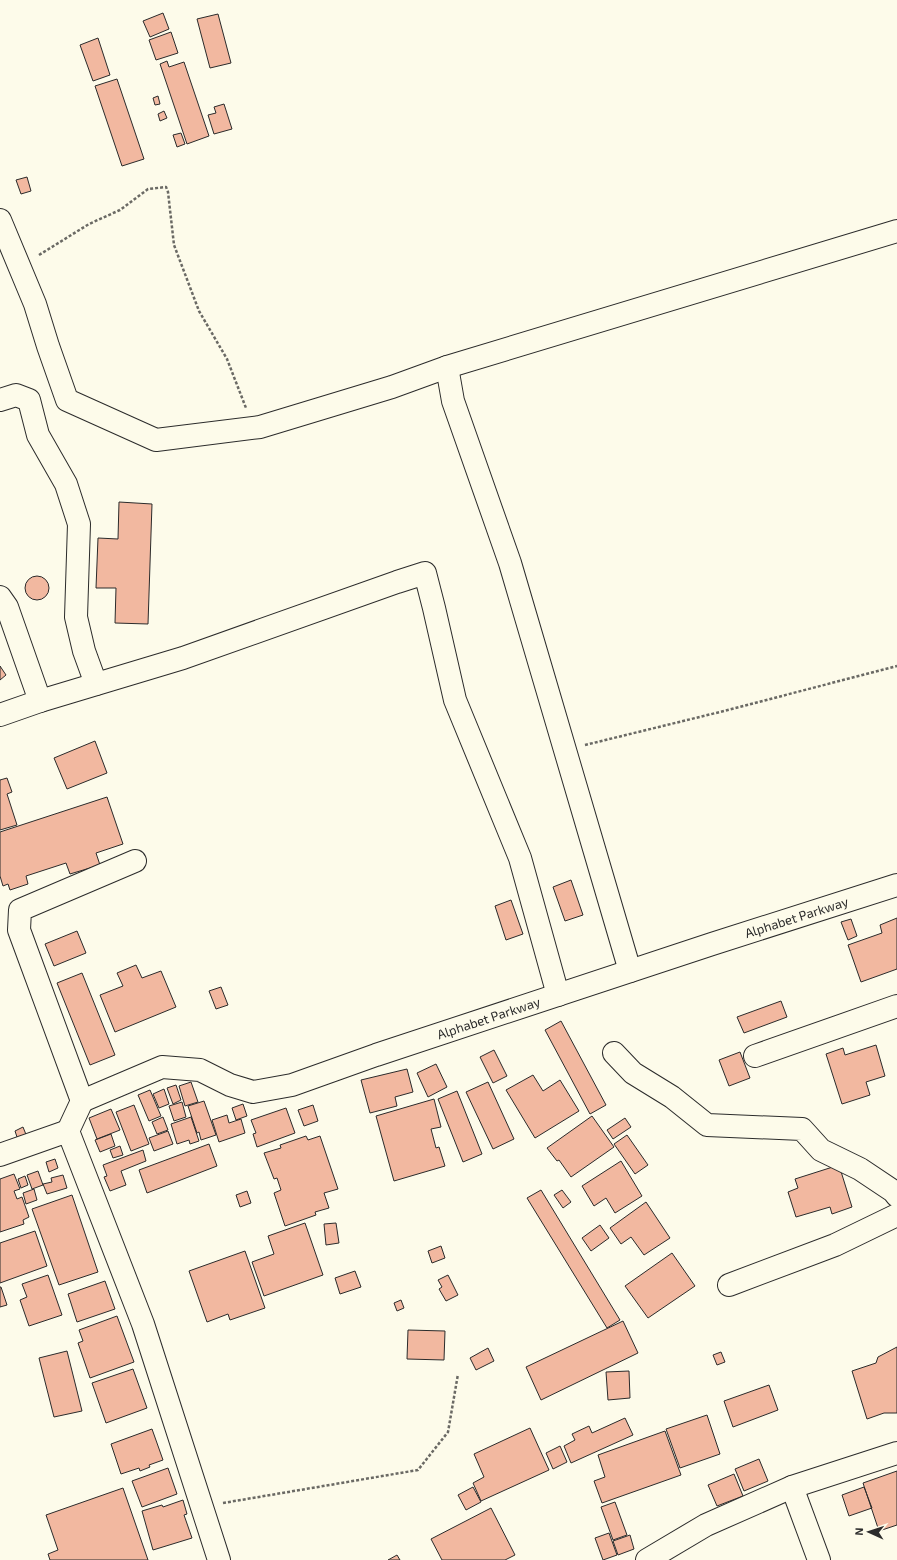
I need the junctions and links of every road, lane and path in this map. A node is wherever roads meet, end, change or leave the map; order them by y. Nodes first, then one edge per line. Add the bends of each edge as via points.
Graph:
1 (0, 220) edge
2 (897, 231) edge
3 (19, 266) junction
4 (448, 367) junction
5 (0, 400) edge
6 (260, 427) junction
7 (0, 598) edge
8 (897, 666) edge
9 (96, 684) junction
10 (40, 701) junction
11 (0, 715) edge
12 (565, 750) junction
13 (135, 861) dead end
14 (897, 885) edge
15 (630, 971) junction
16 (558, 995) junction
17 (897, 1006) edge
18 (614, 1053) dead end
19 (755, 1056) dead end
20 (82, 1101) junction
21 (68, 1131) junction
22 (0, 1155) edge
23 (897, 1196) edge
24 (897, 1215) edge
25 (729, 1285) dead end
26 (458, 1374) dead end
27 (897, 1454) edge
28 (792, 1487) junction
29 (201, 1508) junction
30 (219, 1560) edge
31 (647, 1560) edge
32 (819, 1560) edge

1 - 3 street
2 - 4 street
3 - 6 street via 35,304 67,400 156,440
3 - 6 path via 90,224 120,210 148,189 166,187 174,246 199,311 227,359 248,413
4 - 6 street via 392,387
4 - 12 street via 453,401 510,563
5 - 9 street via 16,395 29,400 38,435 66,484 79,524 76,617 84,651
7 - 10 street via 7,607
8 - 12 path
9 - 10 street
9 - 16 street via 183,658 425,573 455,700 520,858
10 - 11 street
12 - 15 street
13 - 20 street via 20,910 19,930
14 - 15 street, Alphabet Parkway
15 - 16 street, Alphabet Parkway
16 - 20 street, Alphabet Parkway via 376,1054 292,1085 253,1092 230,1085 200,1070 162,1067
17 - 19 street
18 - 23 street via 633,1073 672,1097 707,1126 802,1129 821,1150 860,1169
20 - 21 street
21 - 22 street
21 - 29 street via 144,1324
24 - 25 street via 835,1245
26 - 29 path via 448,1432 418,1470
27 - 28 street
28 - 31 street via 706,1525
28 - 32 street
29 - 30 street

